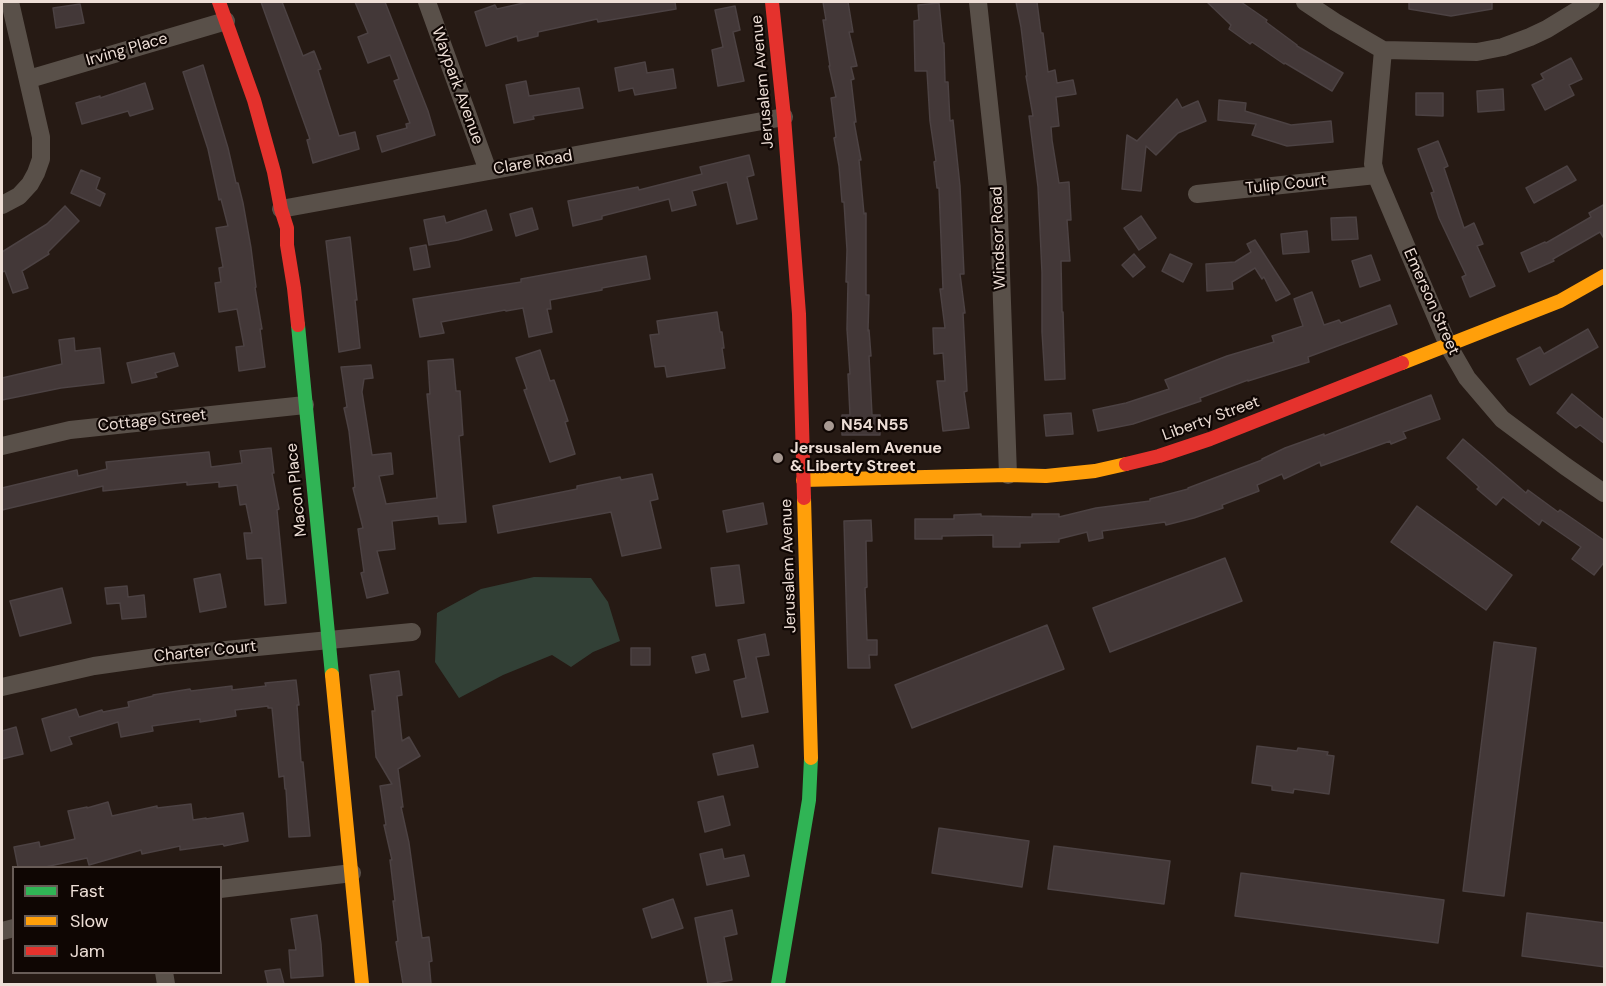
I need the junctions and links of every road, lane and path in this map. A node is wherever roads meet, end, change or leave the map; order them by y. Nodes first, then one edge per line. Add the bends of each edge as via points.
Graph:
1 (10, 2) edge
2 (219, 2) edge
3 (427, 2) edge
4 (772, 2) edge
5 (978, 2) edge
6 (1305, 2) edge
7 (1591, 2) edge
8 (226, 21) junction
9 (1383, 50) junction
10 (29, 80) junction
11 (784, 117) junction
12 (488, 171) junction
13 (1376, 175) junction
14 (1197, 194) dead end
15 (2, 205) edge
16 (281, 209) junction
17 (1605, 276) edge
18 (1448, 345) junction
19 (305, 405) junction
20 (2, 446) edge
21 (1008, 475) junction
22 (803, 480) junction
23 (1605, 493) edge
24 (412, 632) dead end
25 (329, 640) junction
26 (2, 687) edge
27 (352, 873) junction
28 (222, 889) edge
29 (362, 984) edge
30 (778, 984) edge

1 - 10 street
2 - 8 street, Macon Place
3 - 12 street, Waypark Avenue
4 - 11 street, Jerusalem Avenue
5 - 21 street, Windsor Road via 998,188
6 - 9 street
7 - 9 street via 1547,29 1503,46 1477,52
8 - 10 street, Irving Place
8 - 16 street, Macon Place via 254,100
9 - 13 street, Emerson Street via 1373,154
10 - 15 street via 41,137 41,159 30,184
11 - 12 street, Clare Road
11 - 22 street, Jerusalem Avenue via 799,314
12 - 16 street, Clare Road
13 - 14 street, Tulip Court
13 - 18 street, Emerson Street
16 - 19 street, Macon Place via 287,228
17 - 18 street, Liberty Street via 1560,301
18 - 21 street, Liberty Street via 1159,456 1095,471
18 - 23 street, Emerson Street via 1467,378 1502,419
19 - 20 street, Cottage Street via 70,430
19 - 25 street, Macon Place
21 - 22 street, Liberty Street
22 - 30 street, Jerusalem Avenue via 811,775
24 - 25 street, Charter Court
25 - 26 street, Charter Court via 94,666
25 - 27 street, Macon Place
27 - 28 street
27 - 29 street, Macon Place

